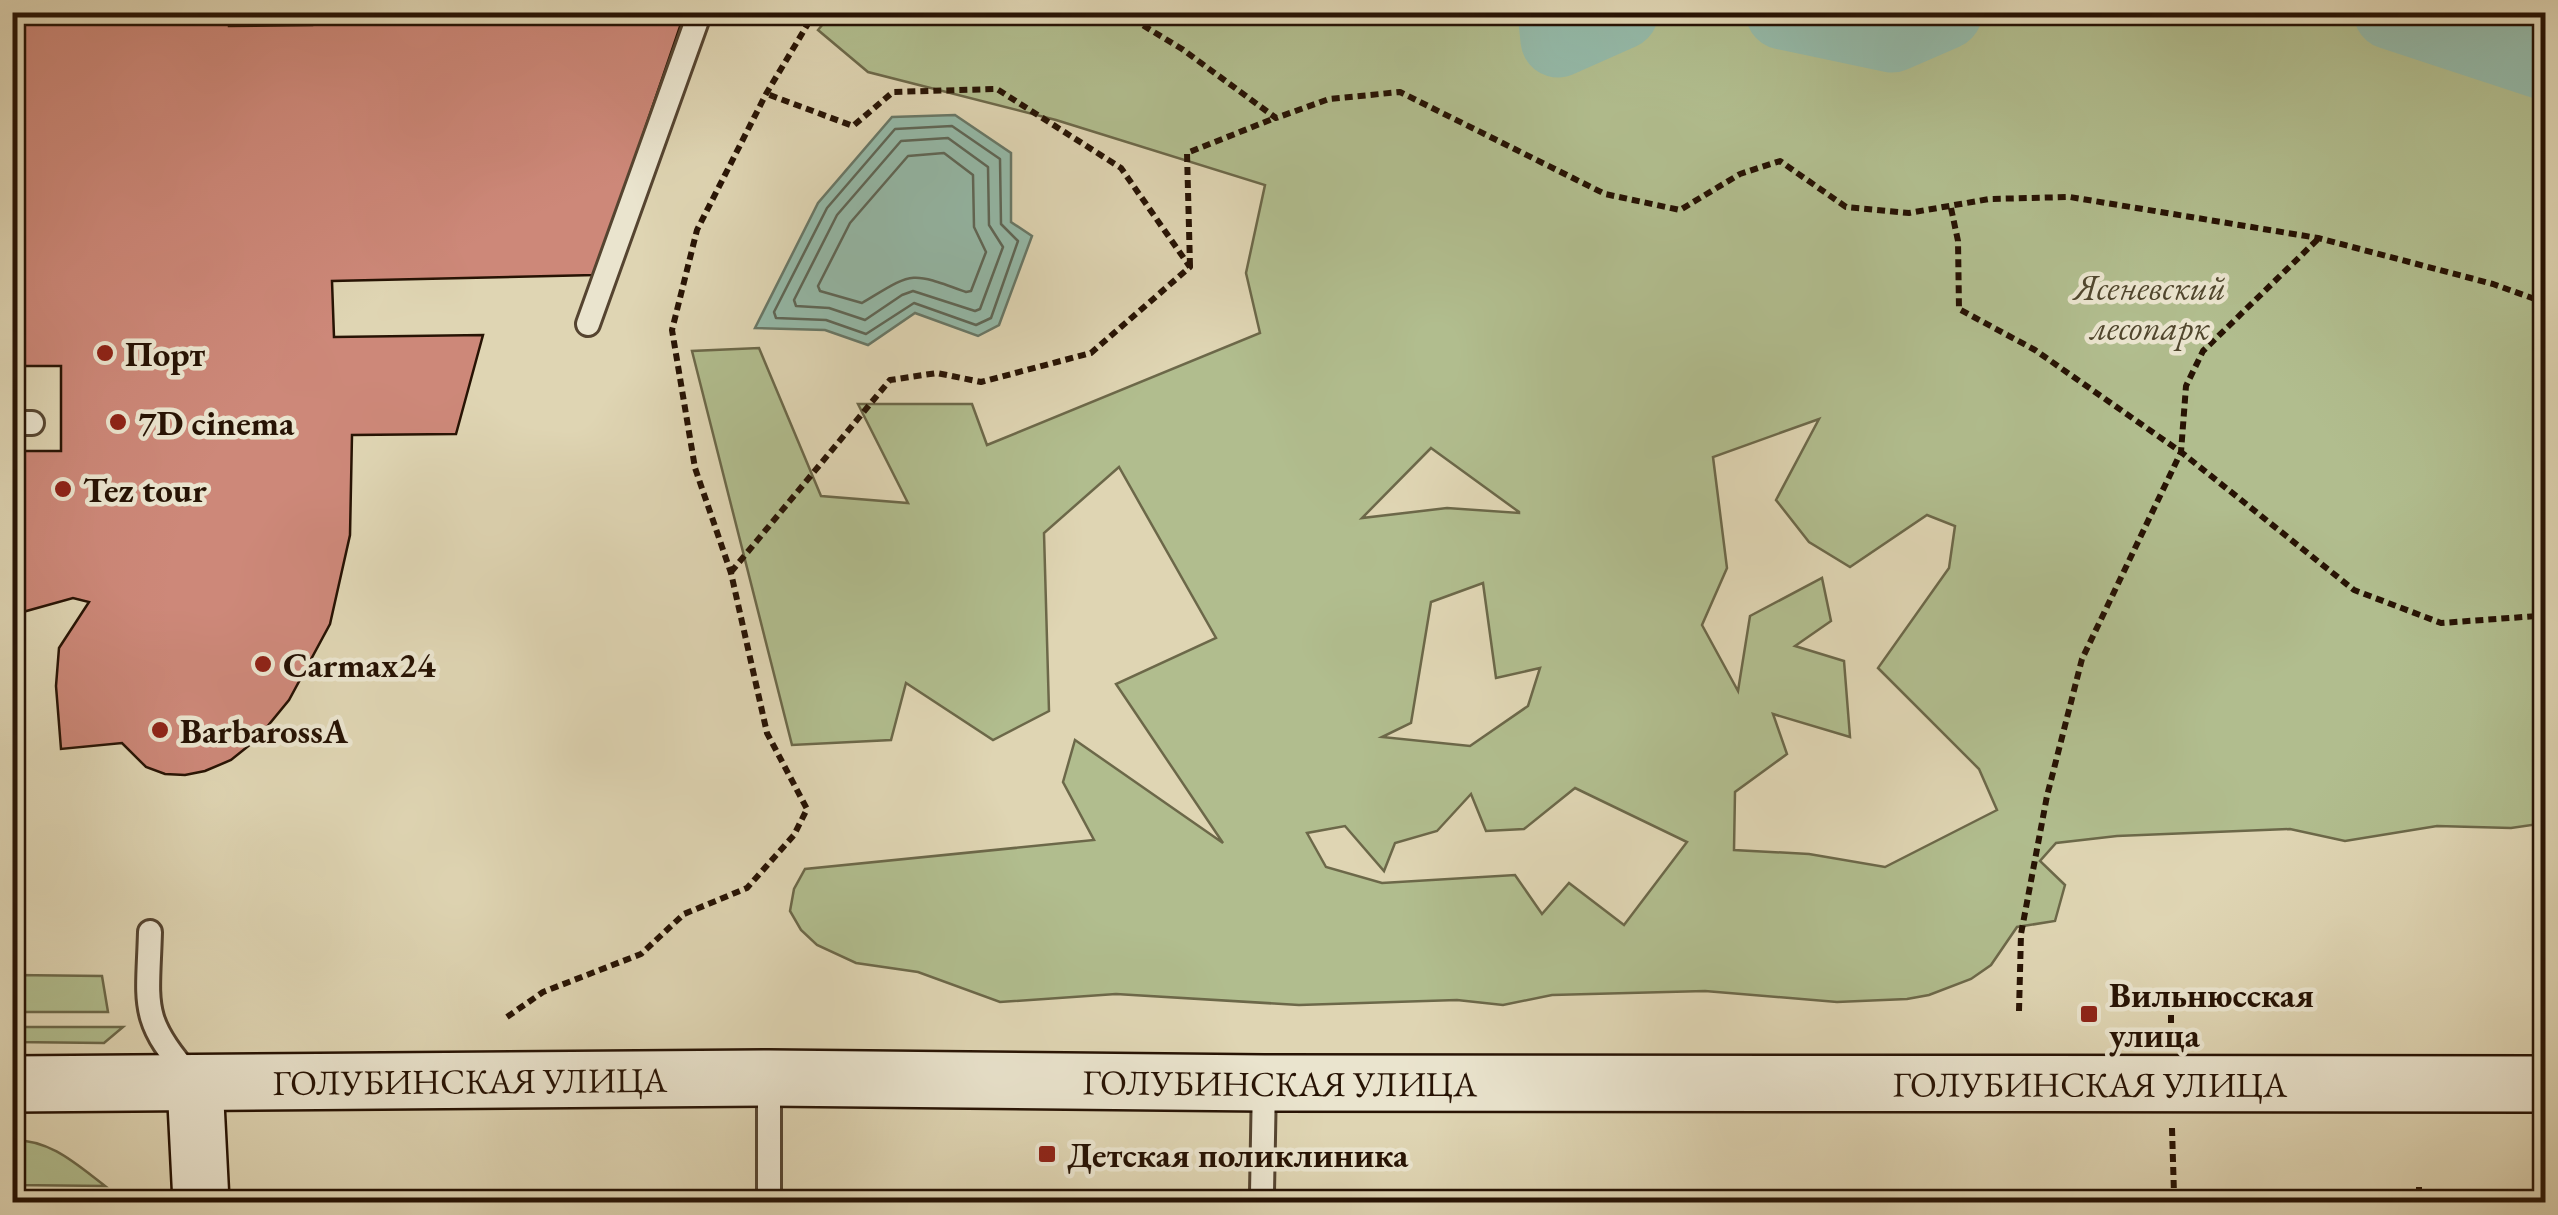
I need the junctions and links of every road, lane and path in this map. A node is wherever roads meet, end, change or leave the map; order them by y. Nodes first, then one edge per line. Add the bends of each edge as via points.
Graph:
1 (700, 12) edge
2 (815, 12) edge
3 (1121, 12) edge
4 (766, 94) junction
5 (1276, 118) junction
6 (1950, 208) junction
7 (2318, 238) junction
8 (1190, 267) junction
9 (2546, 303) edge
10 (588, 324) dead end
11 (2182, 452) junction
12 (730, 573) junction
13 (2546, 618) edge
14 (150, 932) dead end
15 (2019, 1011) dead end
16 (507, 1017) dead end
17 (769, 1078) junction
18 (195, 1082) junction
19 (1264, 1083) junction
20 (12, 1084) edge
21 (2546, 1084) edge
22 (2419, 1187) dead end
23 (12, 1193) edge
24 (94, 1193) dead end
25 (2125, 1196) dead end
26 (1264, 1199) edge
27 (202, 1202) edge
28 (769, 1202) edge
29 (2118, 1202) edge
30 (2420, 1202) edge

1 - 10 lane
2 - 4 path
3 - 5 path
4 - 8 path via 853,126 893,92 997,89 1121,168
4 - 12 path via 696,230 672,330 695,468
5 - 6 path via 1329,100 1400,92 1605,194 1680,210 1740,174 1780,161 1846,207
5 - 8 path via 1187,153
6 - 7 path via 1990,199 2070,198
6 - 11 path via 1958,241 1959,309 2035,350
7 - 9 path
7 - 11 path via 2203,351 2186,386
8 - 12 path via 1091,354 981,382 938,373 890,380
11 - 13 path via 2354,590 2440,623
11 - 15 path via 2082,659 2022,934
12 - 16 path via 767,733 807,809 747,888 684,914 640,954 543,992
14 - 18 lane via 148,1014 166,1050
17 - 18 street, ГОЛУБИНСКАЯ УЛИЦА
17 - 19 street, ГОЛУБИНСКАЯ УЛИЦА
17 - 28 lane
18 - 20 street, ГОЛУБИНСКАЯ УЛИЦА
18 - 27 street
19 - 21 street, ГОЛУБИНСКАЯ УЛИЦА
19 - 26 lane
22 - 30 path
23 - 24 path
25 - 29 path

